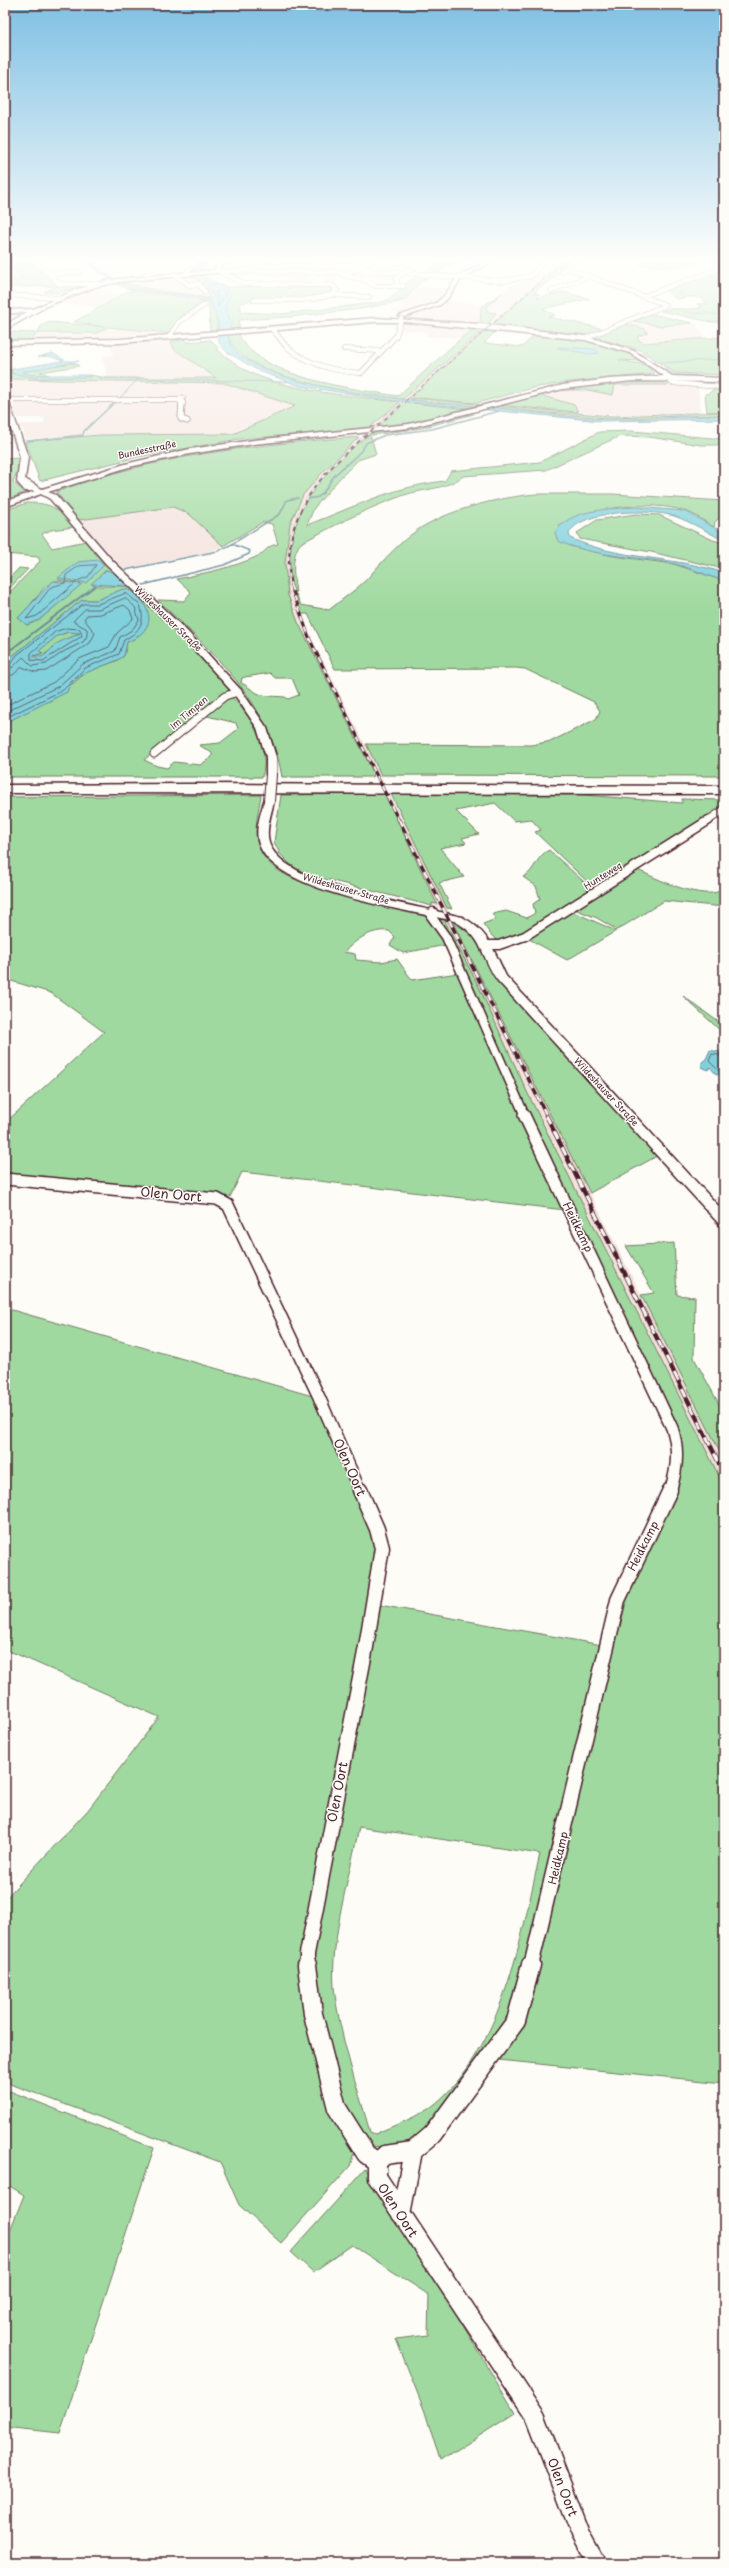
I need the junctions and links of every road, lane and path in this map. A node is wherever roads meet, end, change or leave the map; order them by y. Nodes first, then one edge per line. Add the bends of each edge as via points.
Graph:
1 (662, 377) edge
2 (667, 378) junction
3 (724, 380) edge
4 (721, 387) dead end
5 (5, 400) edge
6 (187, 422) dead end
7 (9, 425) edge
8 (21, 482) junction
9 (30, 485) junction
10 (57, 485) junction
11 (39, 492) junction
12 (22, 498) junction
13 (52, 500) junction
14 (5, 505) edge
15 (238, 692) junction
16 (154, 754) dead end
17 (5, 783) edge
18 (724, 783) edge
19 (612, 789) junction
20 (5, 790) edge
21 (724, 790) edge
22 (711, 796) dead end
23 (724, 810) edge
24 (711, 819) junction
25 (724, 820) edge
26 (433, 912) junction
27 (487, 946) junction
28 (5, 1179) edge
29 (724, 1221) edge
30 (413, 2150) junction
31 (377, 2162) junction
32 (401, 2214) junction
33 (597, 2563) edge

1 - 2 main road
2 - 3 main road, Bundesstraße
2 - 4 street via 672,383
2 - 10 main road, Bundesstraße via 578,384 536,392 465,413 396,428 196,450 132,463
5 - 6 street via 181,399 181,419
5 - 7 main road
7 - 8 main road via 24,457
8 - 9 main road
8 - 11 main road via 25,488
9 - 10 main road
9 - 11 main road
10 - 11 main road, Bundesstraße
11 - 12 main road, Bundesstraße
11 - 13 main road, Wildeshauser Straße
12 - 13 main road
12 - 14 main road, Bundesstraße
13 - 15 main road, Wildeshauser Straße via 109,562 184,633
15 - 16 street, Im Timpen via 225,696
15 - 26 main road, Wildeshauser Straße, bridge via 262,728 270,757 272,775 264,844 273,858 288,870 324,885
17 - 18 highway
19 - 20 highway
19 - 21 highway
19 - 22 highway
23 - 24 street, Hunteweg
24 - 25 street
24 - 27 street, Hunteweg via 525,936 499,945
26 - 27 main road, Wildeshauser Straße via 469,923 483,936
26 - 30 street, Heidkamp via 431,916 446,937 521,1109 660,1399 676,1443 677,1468 650,1534 622,1586 539,1937 516,2021 432,2134
27 - 29 main road, Wildeshauser Straße via 501,977
28 - 31 street, Olen Oort via 218,1199 228,1205 319,1397 377,1529 382,1548 366,1647 307,1954 306,1978 337,2108 366,2154
30 - 31 street, Heidkamp via 385,2155
30 - 32 street
31 - 32 street, Olen Oort via 377,2177
32 - 33 street, Olen Oort via 536,2417 581,2534

